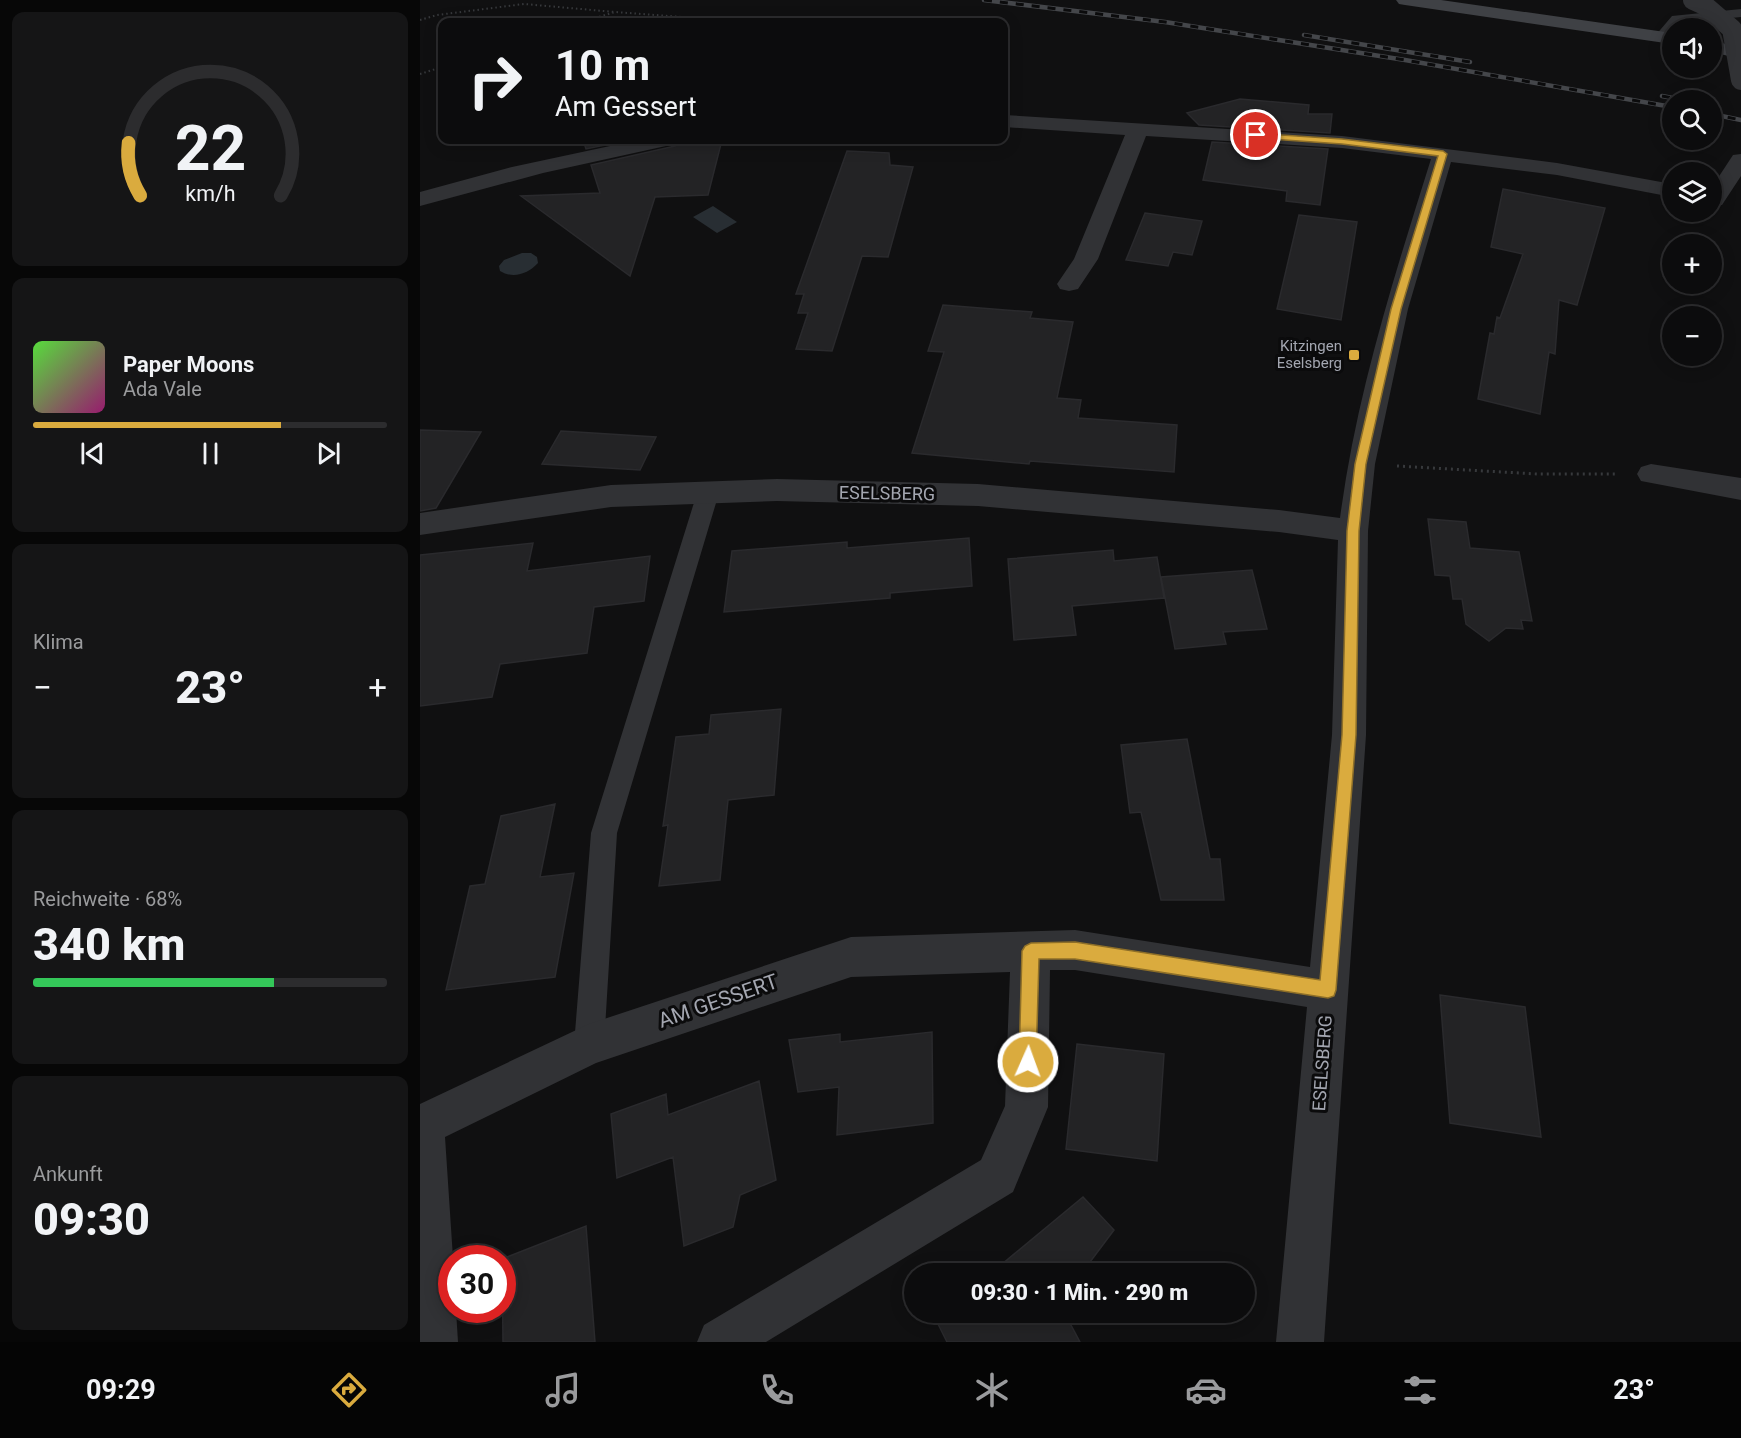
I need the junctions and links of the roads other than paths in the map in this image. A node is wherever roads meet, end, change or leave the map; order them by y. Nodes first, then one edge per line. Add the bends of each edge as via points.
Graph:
1 (1693, 0) edge
2 (1414, 1) edge
3 (1741, 13) edge
4 (1688, 18) edge
5 (1662, 37) edge
6 (1722, 49) edge
7 (1741, 53) edge
8 (1741, 80) edge
9 (1008, 120) edge
10 (1138, 129) junction
11 (646, 144) edge
12 (1443, 154) junction
13 (1741, 160) edge
14 (1662, 188) edge
15 (1722, 196) edge
16 (420, 199) edge
17 (1069, 284) dead end
18 (1651, 474) road end
19 (1741, 489) edge
20 (708, 493) junction
21 (420, 524) edge
22 (1353, 531) junction
23 (1031, 951) junction
24 (1328, 990) junction
25 (589, 1045) junction
26 (422, 1126) edge
27 (434, 1342) edge
28 (721, 1342) edge
29 (1300, 1342) edge

1 - 8 street, bridge via 1732,29
2 - 5 main road
3 - 4 lane
6 - 7 main road
9 - 10 street
10 - 12 street via 1342,142
10 - 17 street via 1086,259
11 - 16 street via 482,180
12 - 14 street
12 - 22 street, ESELSBERG via 1396,309 1360,464
13 - 15 street
18 - 19 street
20 - 21 street, ESELSBERG via 611,496
20 - 22 street, ESELSBERG via 777,490 978,495
20 - 25 lane via 604,833
22 - 24 street, ESELSBERG via 1349,735
23 - 24 street, AM GESSERT via 1075,950
23 - 25 street, AM GESSERT via 851,957
23 - 28 street via 1026,1107 997,1176
24 - 29 street, ESELSBERG
25 - 26 street, AM GESSERT
26 - 27 street, AM GESSERT

